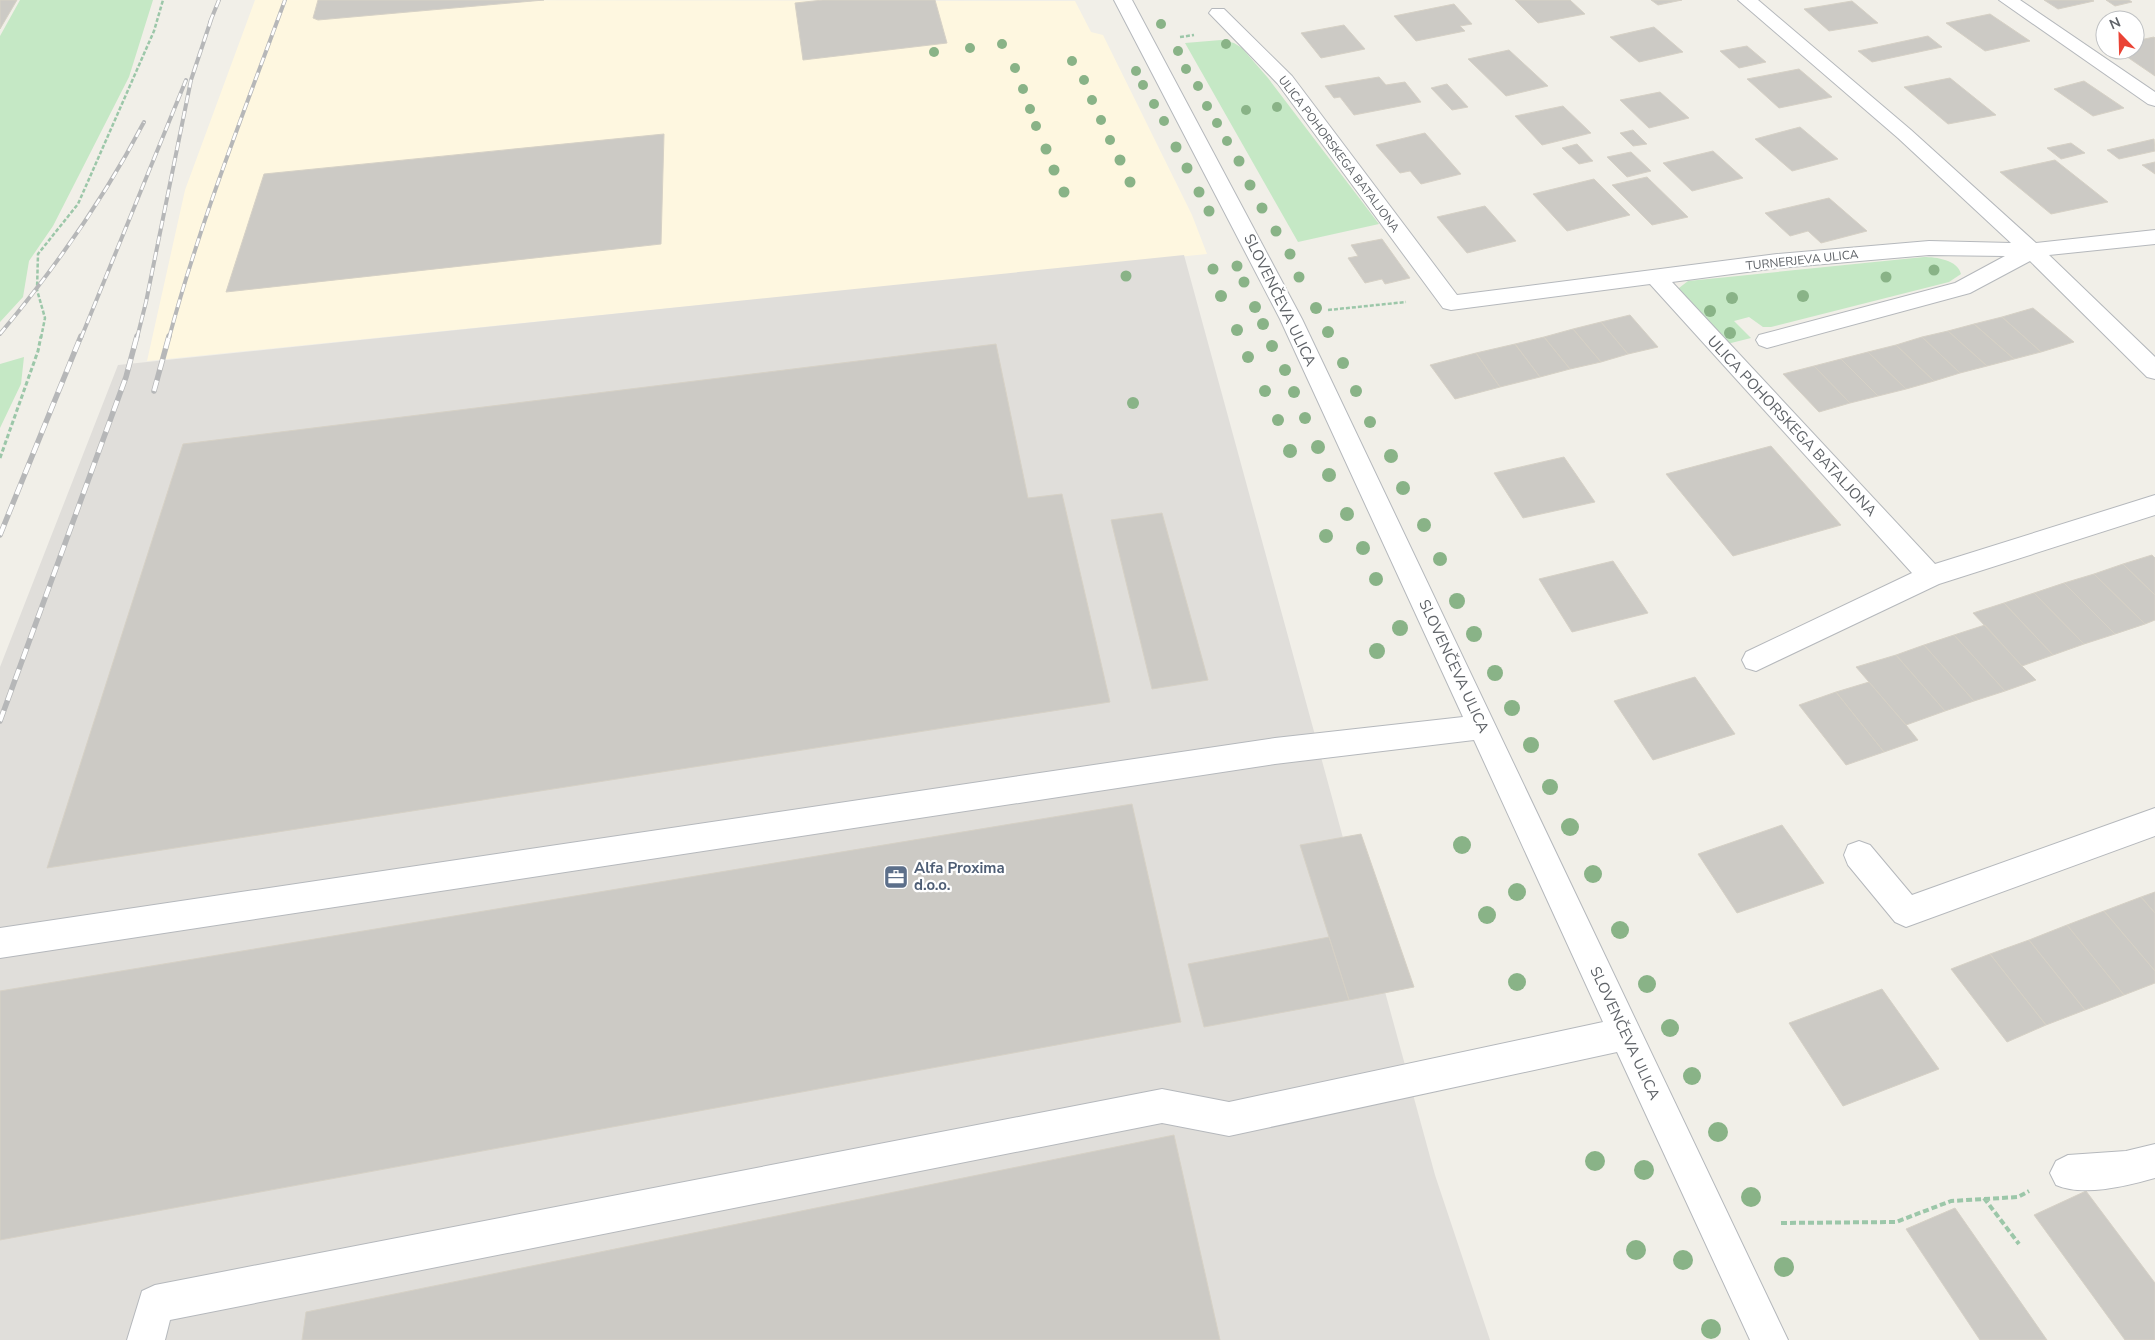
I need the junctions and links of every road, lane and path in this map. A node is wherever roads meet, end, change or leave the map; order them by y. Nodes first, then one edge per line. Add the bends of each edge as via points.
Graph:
1 (163, 0) edge
2 (1123, 0) edge
3 (1747, 0) edge
4 (2008, 0) edge
5 (1218, 13) dead end
6 (2155, 100) edge
7 (2155, 237) edge
8 (2032, 250) junction
9 (1654, 276) junction
10 (1451, 303) junction
11 (1327, 310) dead end
12 (1767, 340) dead end
13 (2155, 371) edge
14 (0, 458) edge
15 (2155, 505) edge
16 (1930, 576) junction
17 (1756, 660) dead end
18 (1483, 727) junction
19 (2155, 822) edge
20 (1859, 855) dead end
21 (0, 942) edge
22 (1625, 1034) junction
23 (2155, 1161) edge
24 (2068, 1173) joint
25 (1984, 1198) junction
26 (1781, 1223) dead end
27 (2019, 1244) dead end
28 (146, 1340) edge
29 (1768, 1340) edge

1 - 14 path via 154,31 78,204 38,254 37,290 45,318 38,351
2 - 18 street, SLOVENČEVA ULICA via 1291,320
3 - 8 street via 1912,139
4 - 6 street
5 - 10 street, ULICA POHORSKEGA BATALJONA via 1285,80
7 - 8 street, TURNERJEVA ULICA
8 - 9 street, TURNERJEVA ULICA via 1929,248
8 - 12 street via 1962,288
8 - 13 street
9 - 10 street, TURNERJEVA ULICA
9 - 16 street, ULICA POHORSKEGA BATALJONA
10 - 11 path via 1398,302
15 - 16 street
16 - 17 street
18 - 21 street via 1274,751
18 - 22 street, SLOVENČEVA ULICA
19 - 20 street via 1906,912
22 - 28 street via 1229,1119 1162,1106 154,1304
22 - 29 street, SLOVENČEVA ULICA
23 - 24 street via 2126,1169
24 - 25 path via 2018,1197
25 - 26 path via 1951,1201 1896,1222
25 - 27 path

